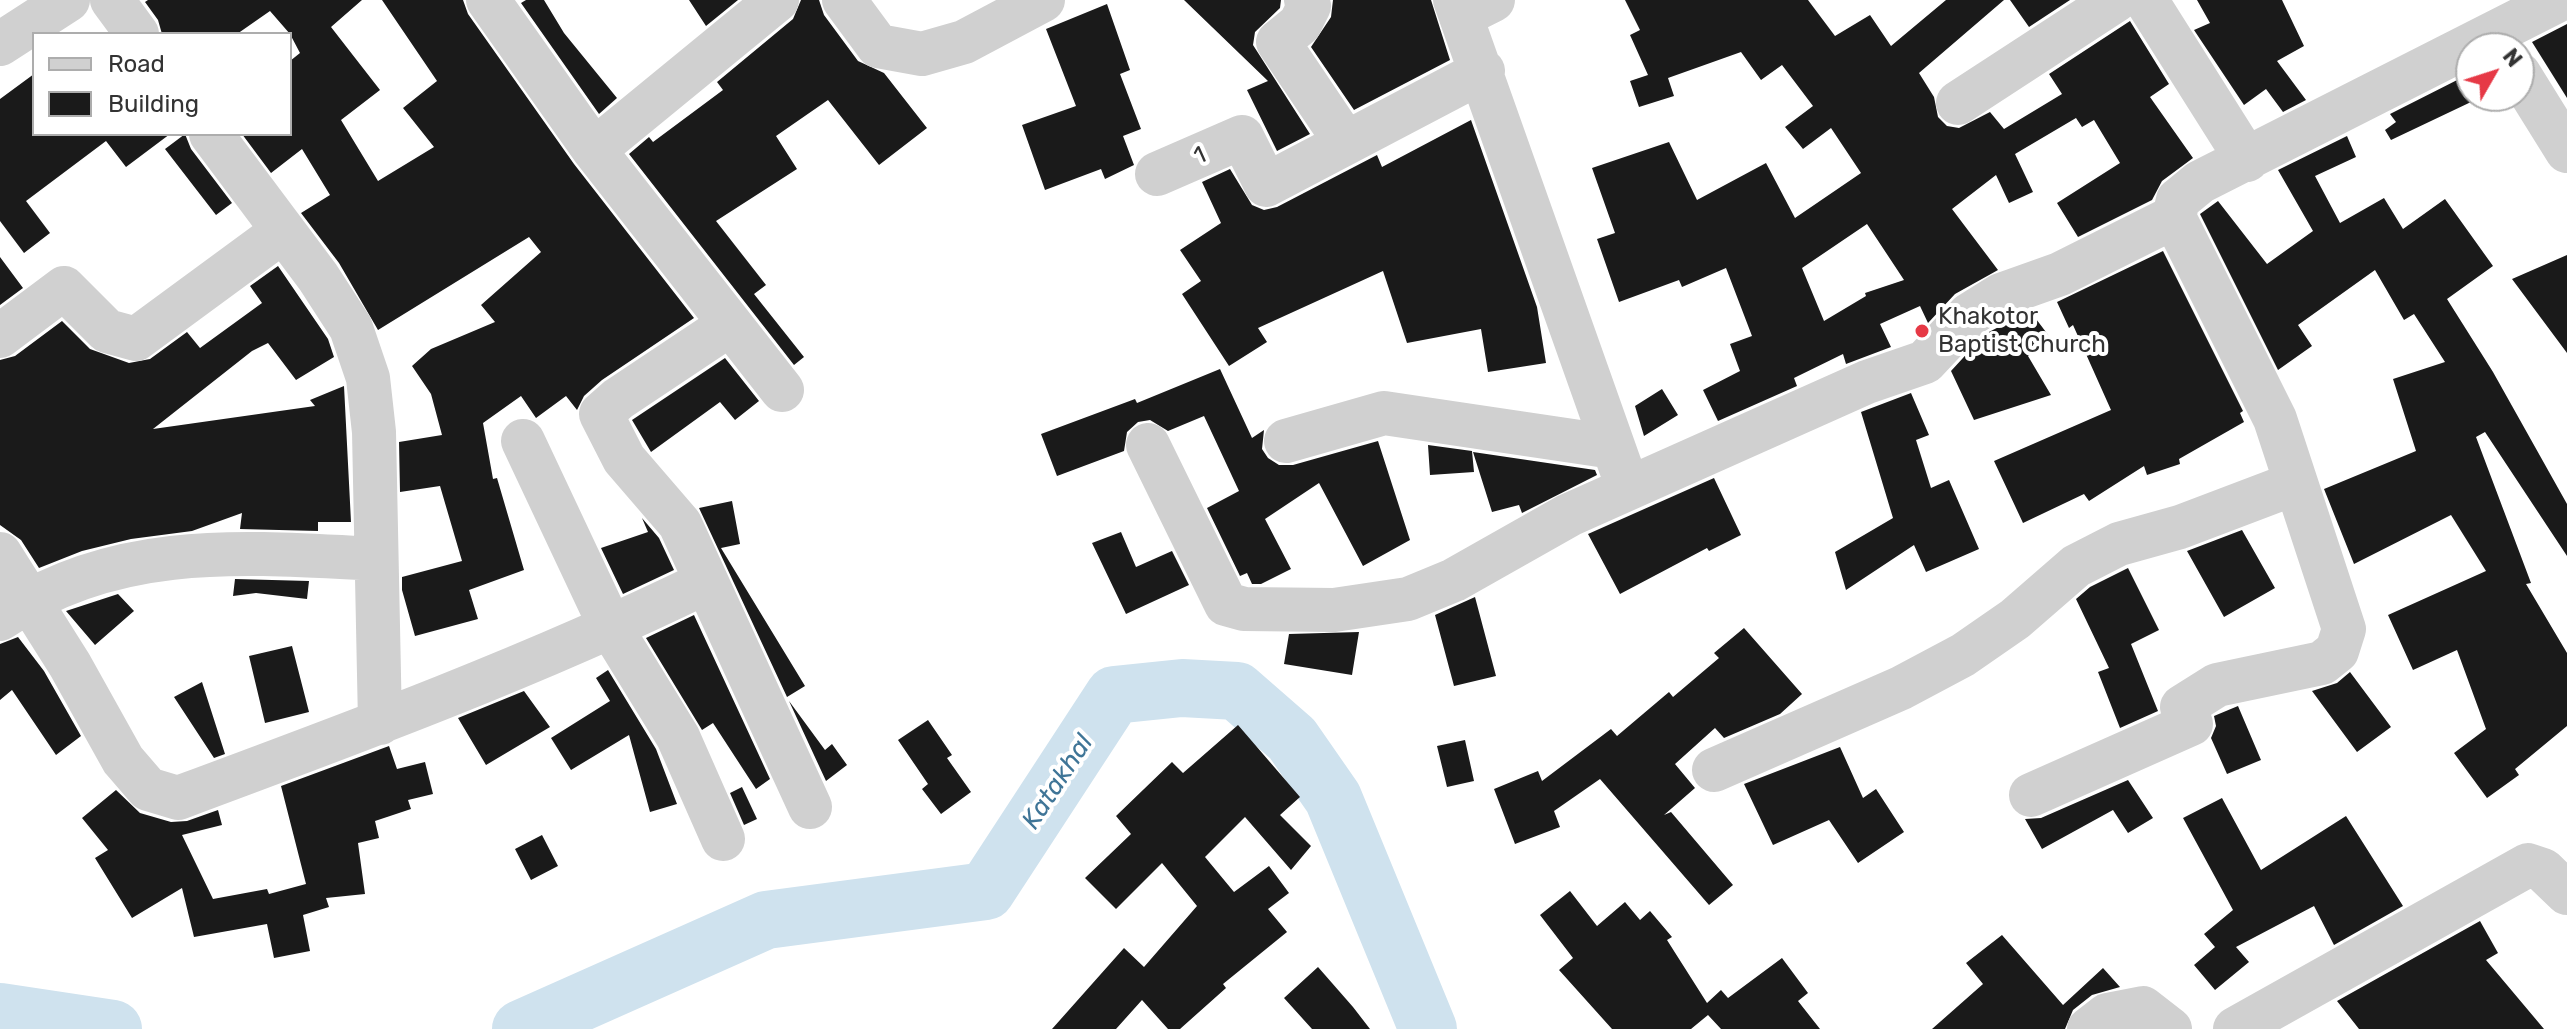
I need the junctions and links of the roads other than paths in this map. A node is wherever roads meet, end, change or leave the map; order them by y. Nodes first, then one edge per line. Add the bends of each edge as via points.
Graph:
1 (68, 0) edge
2 (112, 0) edge
3 (488, 0) edge
4 (777, 0) edge
5 (844, 0) edge
6 (1043, 0) edge
7 (1306, 0) edge
8 (2116, 0) edge
9 (2146, 0) edge
10 (2559, 0) edge
11 (1470, 5) edge
12 (136, 32) edge
13 (2512, 32) edge
14 (0, 44) edge
15 (2455, 62) edge
16 (1483, 71) junction
17 (2535, 100) edge
18 (1958, 103) dead end
19 (212, 136) edge
20 (1346, 143) junction
21 (594, 150) junction
22 (2567, 151) edge
23 (2247, 160) junction
24 (1157, 174) dead end
25 (2174, 217) junction
26 (283, 231) junction
27 (729, 325) junction
28 (0, 336) edge
29 (782, 390) dead end
30 (523, 441) dead end
31 (1286, 441) dead end
32 (1148, 445) dead end
33 (1613, 447) junction
34 (2296, 483) junction
35 (1628, 488) junction
36 (0, 554) edge
37 (376, 559) junction
38 (704, 583) junction
39 (15, 608) edge
40 (611, 628) junction
41 (380, 723) junction
42 (1714, 770) dead end
43 (2031, 795) dead end
44 (810, 807) dead end
45 (723, 839) dead end
46 (2567, 893) edge
47 (2089, 1029) edge
48 (2170, 1029) edge
49 (2235, 1029) edge

1 - 14 street
2 - 12 street
3 - 21 street
4 - 21 street
5 - 6 street via 878,46 922,54 964,42
7 - 20 street via 1309,6 1300,24 1278,42
8 - 18 street
9 - 23 street
10 - 13 street
11 - 16 street
15 - 23 street
16 - 20 street
16 - 33 street
17 - 22 street
19 - 26 street
20 - 24 street, 1 via 1266,185 1242,137
21 - 27 street
23 - 25 street via 2200,182 2178,200
25 - 34 street via 2275,419
25 - 35 street via 2060,274 2001,295 1969,315 1925,362 1867,382
26 - 28 street via 136,339 107,331 64,288
26 - 37 street via 351,328 368,378
27 - 29 street
27 - 38 street via 601,414 624,459 680,524
30 - 40 street
31 - 33 street via 1384,413
32 - 35 street via 1226,604 1244,609 1334,610 1408,599
33 - 35 street
34 - 42 street via 2119,544 2076,566 1963,655
34 - 43 street via 2344,629 2337,651 2322,663 2217,685 2182,707 2191,724
36 - 39 street
37 - 39 street via 240,552 168,556 130,564
37 - 41 street
38 - 40 street
38 - 44 street
39 - 41 street via 148,789 178,798
40 - 41 street
40 - 45 street via 678,737
46 - 49 street via 2543,870 2528,865
47 - 48 street via 2107,1015 2143,1008

